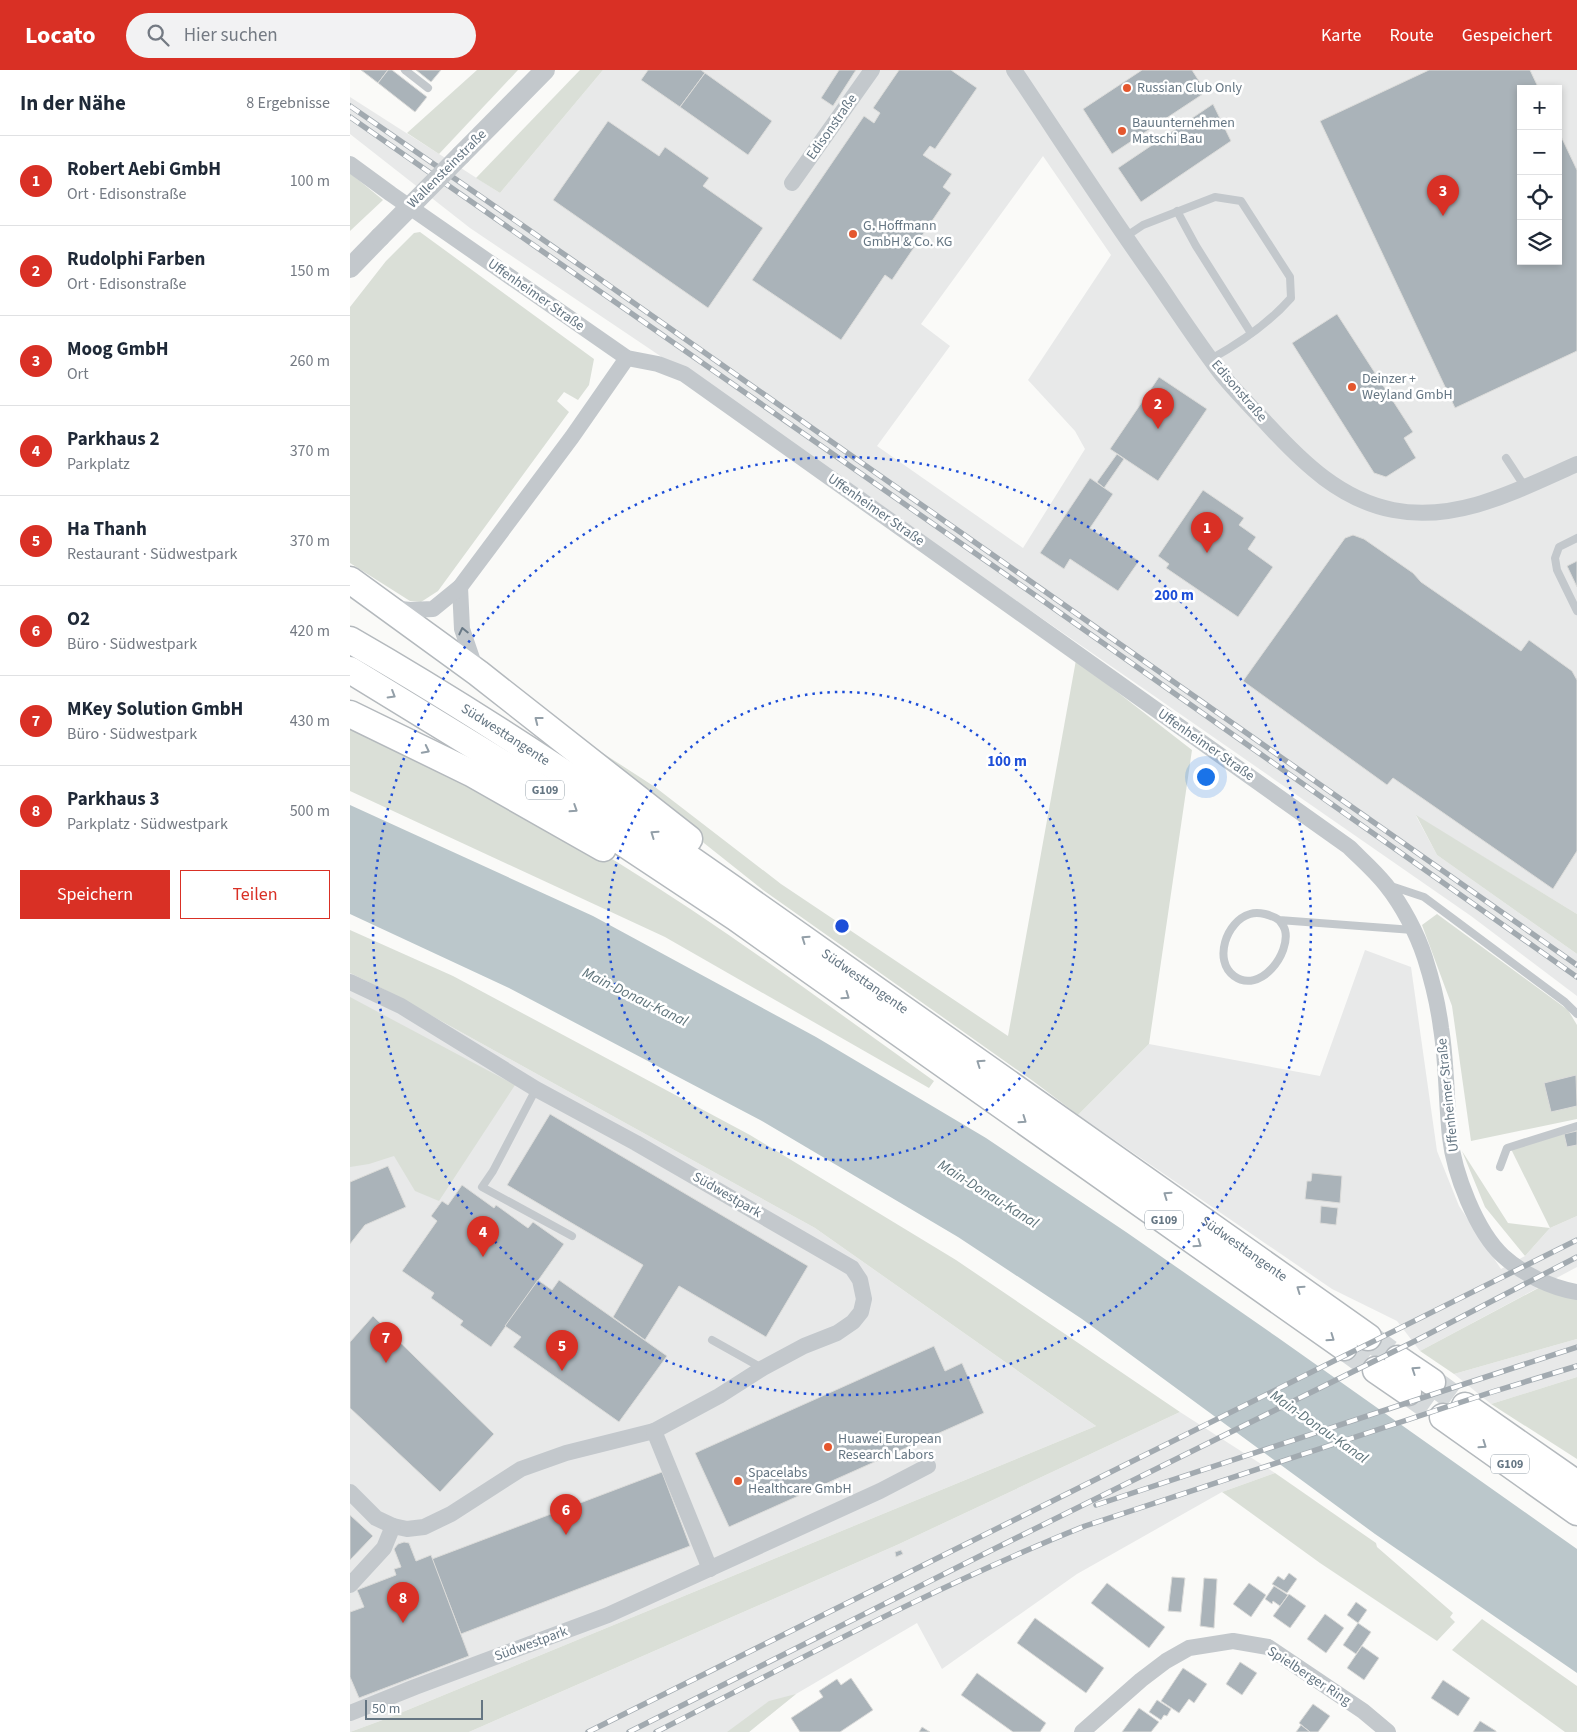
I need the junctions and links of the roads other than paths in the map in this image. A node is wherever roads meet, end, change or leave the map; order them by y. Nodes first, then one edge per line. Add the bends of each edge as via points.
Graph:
1 (405, 70) edge
2 (545, 70) edge
3 (872, 70) edge
4 (1014, 70) edge
5 (428, 88) dead end
6 (350, 164) edge
7 (792, 183) dead end
8 (1177, 212) junction
9 (1125, 237) junction
10 (350, 268) edge
11 (1251, 333) junction
12 (627, 358) junction
13 (1211, 359) junction
14 (1506, 458) dead end
15 (1577, 464) edge
16 (1525, 487) junction
17 (1577, 538) edge
18 (350, 580) edge
19 (460, 587) junction
20 (388, 607) junction
21 (1577, 611) edge
22 (350, 640) edge
23 (350, 670) edge
24 (478, 673) junction
25 (350, 714) edge
26 (724, 881) junction
27 (1386, 884) junction
28 (735, 917) junction
29 (1279, 920) junction
30 (1413, 930) junction
31 (350, 982) edge
32 (1577, 1014) edge
33 (536, 1089) junction
34 (1577, 1126) edge
35 (1500, 1167) dead end
36 (572, 1236) dead end
37 (1575, 1292) edge
38 (1368, 1337) tunnel mouth
39 (712, 1340) dead end
40 (1344, 1347) tunnel mouth
41 (763, 1368) junction
42 (1432, 1382) tunnel mouth
43 (1408, 1392) tunnel mouth
44 (654, 1430) junction
45 (928, 1466) dead end
46 (1577, 1484) edge
47 (350, 1492) edge
48 (1577, 1512) edge
49 (393, 1526) junction
50 (710, 1569) junction
51 (350, 1585) edge
52 (350, 1713) edge
53 (1381, 1730) edge
54 (1082, 1732) edge

1 - 5 lane
2 - 10 street, Wallensteinstraße, bridge
3 - 7 street, Edisonstraße
4 - 9 street, Edisonstraße
6 - 12 street, Uffenheimer Straße
8 - 9 lane via 1143,225
8 - 11 lane
8 - 11 lane via 1215,197 1241,201 1290,277 1291,298 1277,314
9 - 13 street, Edisonstraße
11 - 13 lane
12 - 19 street
12 - 27 street, Uffenheimer Straße via 658,364 684,374 1348,847
13 - 16 street, Edisonstraße via 1292,451 1330,483 1361,501 1393,510 1422,513 1470,507
14 - 16 lane
15 - 16 street, Edisonstraße
17 - 21 lane via 1560,547 1555,558 1556,570
18 - 20 highway
19 - 20 street via 433,609
24 -> 19 street via 462,629
20 - 24 highway
26 -> 22 highway, Südwesttangente / G109 via 530,750
23 -> 28 highway, Südwesttangente / G109 via 515,771
26 -> 24 highway via 686,836
25 -> 28 highway via 462,769
38 -> 26 highway, Südwesttangente / G109
27 - 30 street, Uffenheimer Straße
27 - 32 lane, Uffenheimer Straße via 1424,897
28 -> 40 highway, Südwesttangente / G109
29 - 29 lane via 1285,929 1285,943 1271,970 1259,978 1245,981 1234,976 1225,965 1223,953 1231,930 1250,913
29 - 30 lane
30 - 37 street, Uffenheimer Straße via 1424,956 1442,1028 1450,1139 1462,1188 1484,1232 1502,1255 1539,1280
31 - 33 street, Südwestpark via 401,1006
33 - 36 lane via 494,1171 480,1189
33 - 41 street, Südwestpark via 852,1268 860,1280 864,1299 861,1312 853,1322 837,1333
34 - 35 lane via 1507,1148
39 - 41 lane
41 - 44 street, Südwestpark via 719,1396
42 -> 43 highway via 1387,1364
44 - 49 street, Südwestpark via 566,1453 522,1469 451,1514 424,1527 408,1529
44 - 50 street
45 - 50 street, Südwestpark via 880,1492
46 -> 48 highway, G109 via 1454,1411
47 - 49 street, Südwestpark via 376,1518
49 - 51 street via 384,1548
50 - 52 street, Südwestpark via 608,1615
53 - 54 street, Spielberger Ring via 1363,1711 1268,1647 1233,1640 1190,1648 1166,1661

